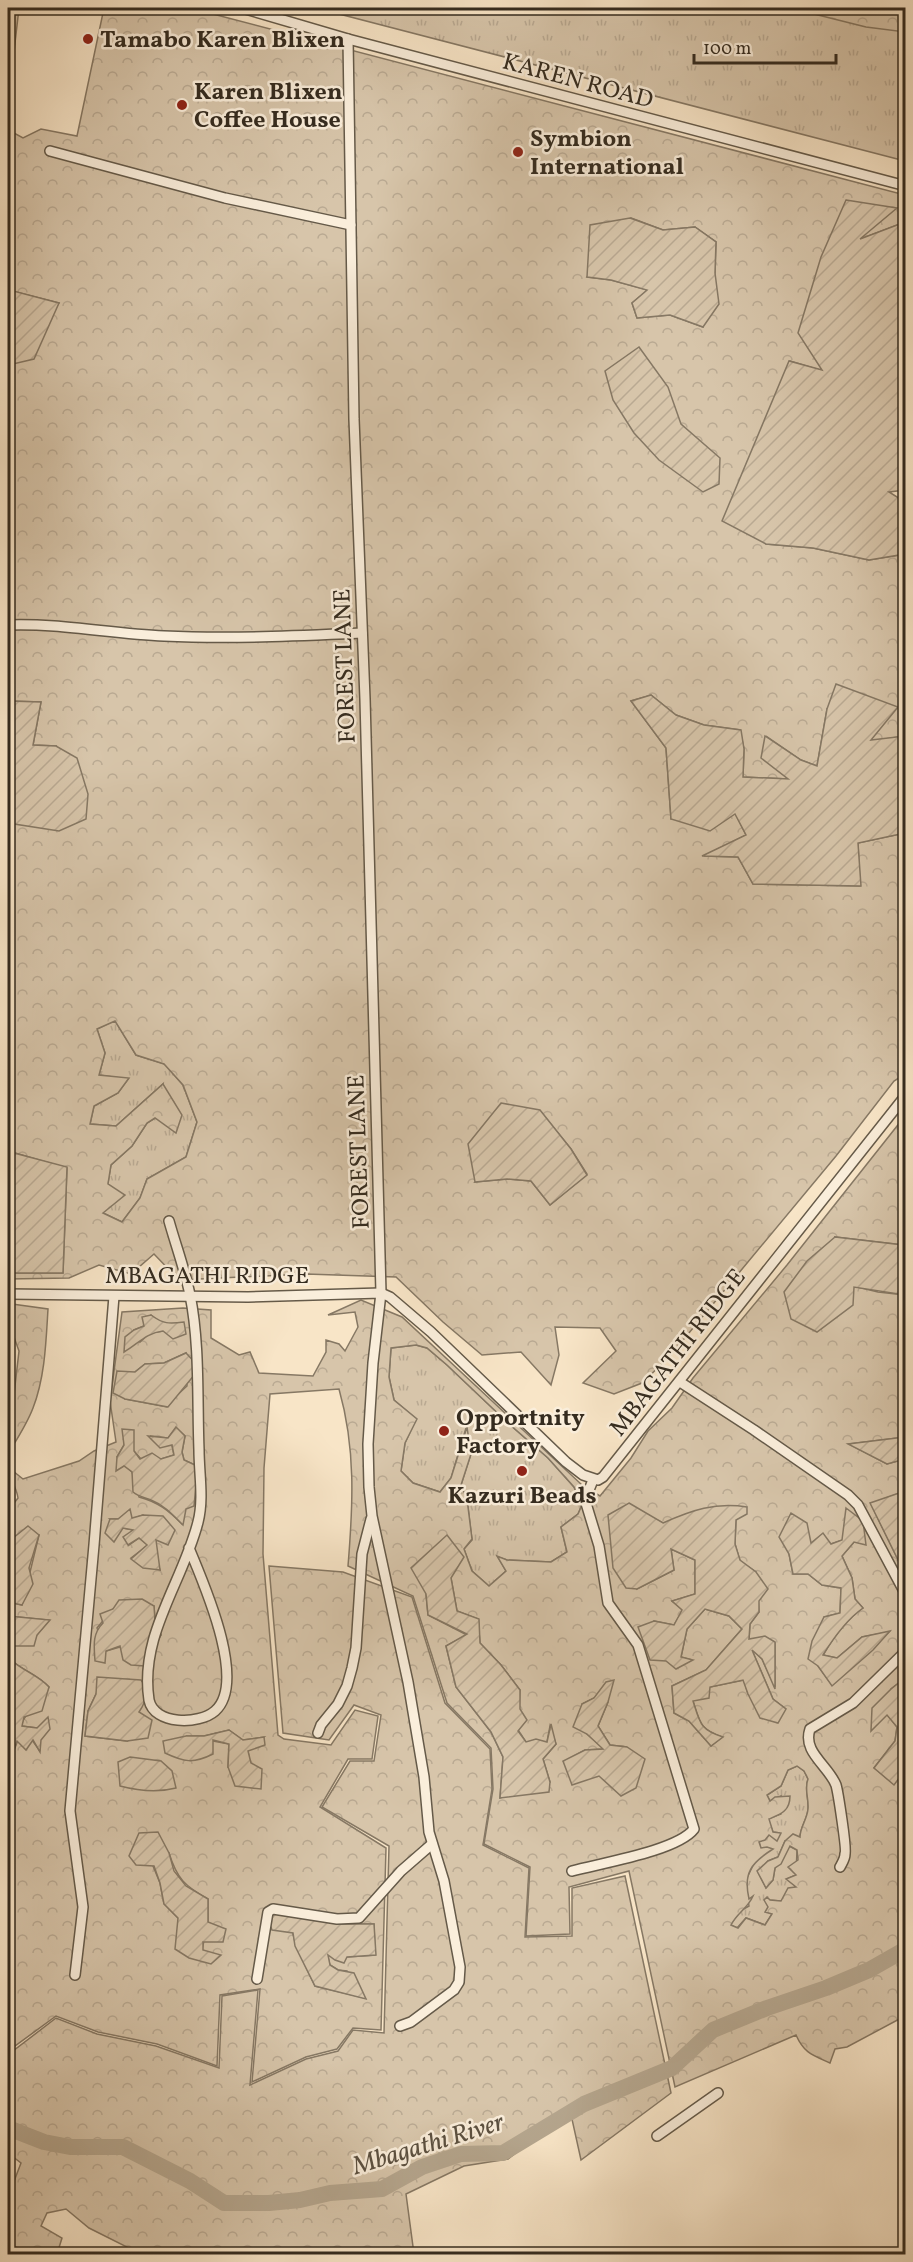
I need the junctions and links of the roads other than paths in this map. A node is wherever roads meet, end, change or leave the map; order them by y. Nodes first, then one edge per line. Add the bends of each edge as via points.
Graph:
1 (242, 8) edge
2 (348, 39) junction
3 (50, 151) dead end
4 (906, 186) edge
5 (351, 225) junction
6 (8, 625) edge
7 (362, 633) junction
8 (906, 1095) edge
9 (169, 1221) dead end
10 (381, 1293) junction
11 (8, 1294) edge
12 (114, 1296) junction
13 (190, 1296) junction
14 (680, 1382) junction
15 (593, 1480) junction
16 (372, 1516) junction
17 (189, 1548) junction
18 (906, 1595) edge
19 (906, 1651) edge
20 (318, 1732) dead end
21 (432, 1844) junction
22 (840, 1867) dead end
23 (572, 1871) dead end
24 (75, 1976) dead end
25 (257, 1979) dead end
26 (400, 2026) dead end
27 (718, 2093) dead end
28 (657, 2136) dead end

1 - 2 street, KAREN ROAD
2 - 4 street, KAREN ROAD
2 - 5 street, FOREST LANE
3 - 5 street via 225,198
5 - 7 street, FOREST LANE
6 - 7 street via 164,636
7 - 10 street, FOREST LANE
8 - 14 street, MBAGATHI RIDGE
9 - 13 street
10 - 13 street, MBAGATHI RIDGE
10 - 15 street via 430,1332 566,1462
10 - 16 street, FOREST LANE via 368,1444
11 - 12 street, MBAGATHI RIDGE
12 - 13 street, MBAGATHI RIDGE
12 - 24 street via 70,1811 83,1907
13 - 17 street via 198,1391 200,1501
14 - 15 street, MBAGATHI RIDGE via 603,1477
14 - 18 street via 848,1495 858,1505
15 - 23 street via 585,1500 601,1554 608,1603 638,1645 694,1829 661,1848
16 - 20 street via 362,1554 352,1668 338,1704
16 - 21 street via 408,1682
17 - 17 street via 152,1642 149,1673 152,1707 160,1715 179,1720 194,1720 213,1713 226,1695 219,1627
19 - 22 street via 853,1703 810,1729 807,1738 836,1787 846,1853
21 - 25 street via 401,1870 359,1917 337,1919 273,1908 268,1912
21 - 26 street via 444,1881 460,1967 459,1982 446,1997
27 - 28 street

